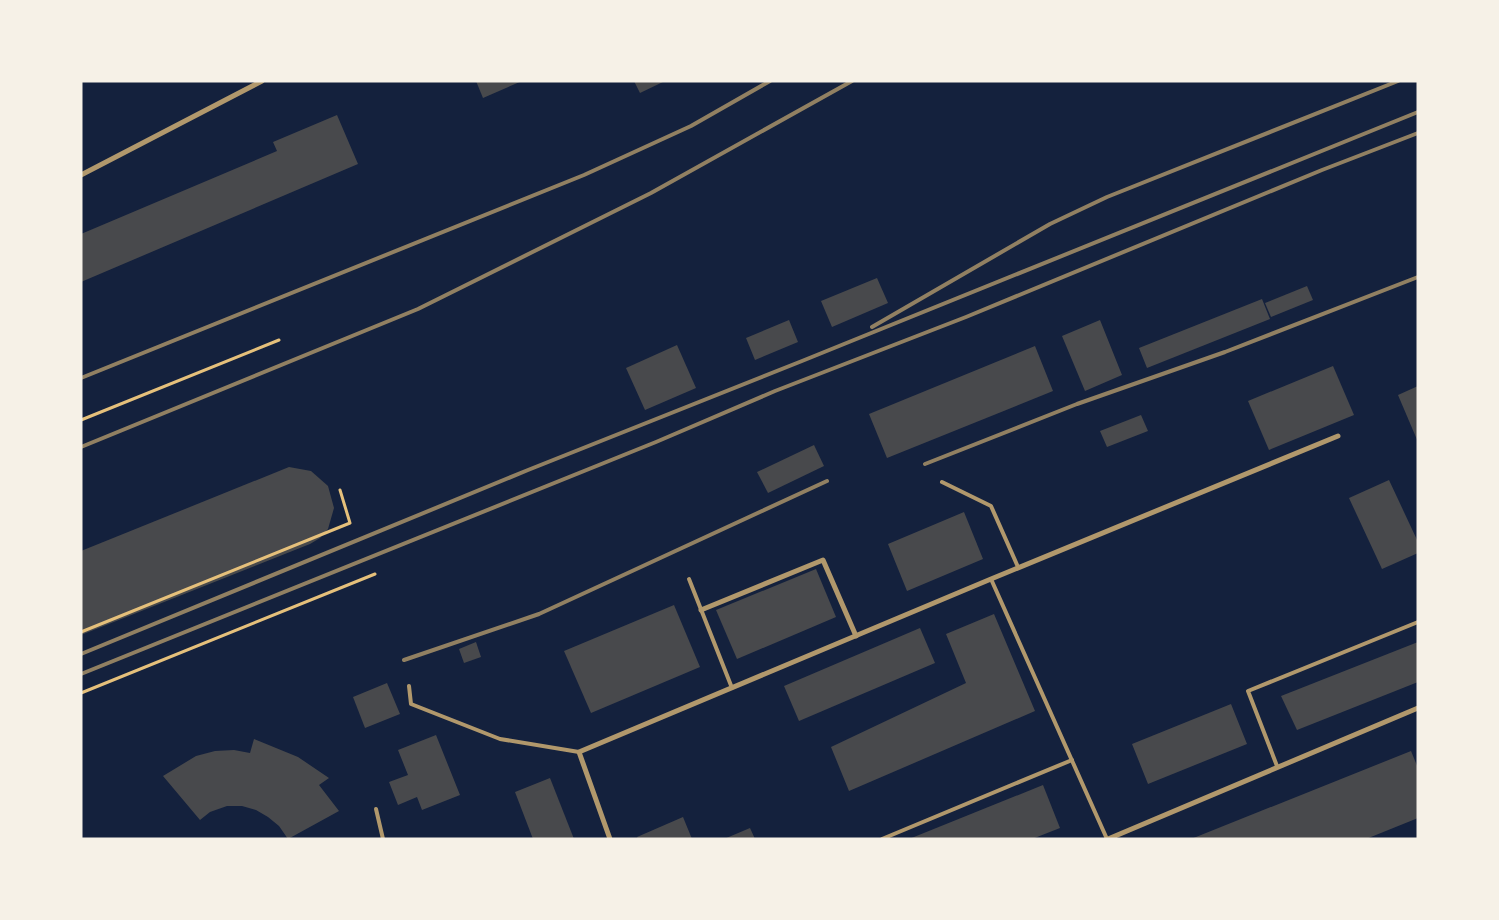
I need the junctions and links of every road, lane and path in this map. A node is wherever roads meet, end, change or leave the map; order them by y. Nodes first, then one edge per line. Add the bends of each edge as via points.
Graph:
1 (262, 81) edge
2 (81, 175) edge
3 (279, 340) dead end
4 (81, 420) edge
5 (1338, 436) dead end
6 (942, 482) dead end
7 (340, 490) dead end
8 (1018, 567) junction
9 (375, 574) dead end
10 (990, 578) junction
11 (689, 579) dead end
12 (702, 610) junction
13 (1418, 622) edge
14 (81, 632) edge
15 (856, 636) junction
16 (409, 686) dead end
17 (732, 688) junction
18 (81, 693) edge
19 (1418, 708) edge
20 (579, 752) junction
21 (1072, 760) junction
22 (1277, 766) junction
23 (376, 809) dead end
24 (384, 839) edge
25 (610, 839) edge
26 (882, 839) edge
27 (1107, 839) edge

1 - 2 street
3 - 4 path
5 - 8 street
6 - 8 lane via 991,506
7 - 14 path via 350,523
8 - 10 street
9 - 18 path
10 - 15 street
10 - 21 lane
11 - 12 lane
12 - 15 street via 823,560
12 - 17 lane
13 - 22 lane via 1248,691
15 - 17 street
16 - 20 lane via 411,704 492,736
17 - 20 street
19 - 22 street
20 - 25 street
21 - 26 lane
21 - 27 lane
22 - 27 street
23 - 24 lane

